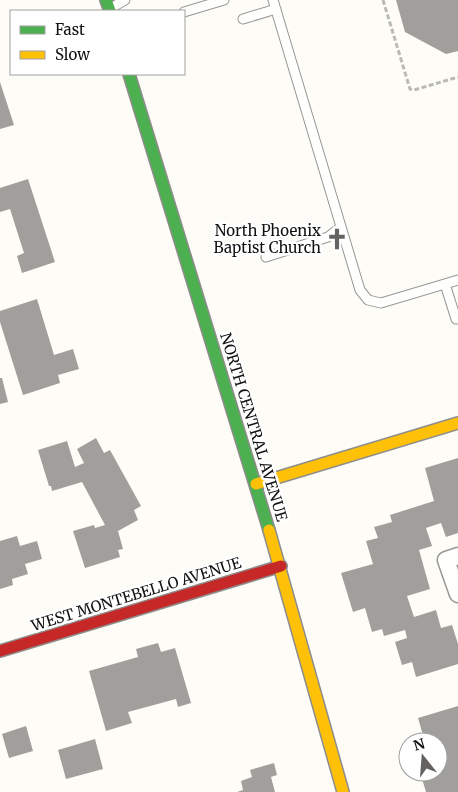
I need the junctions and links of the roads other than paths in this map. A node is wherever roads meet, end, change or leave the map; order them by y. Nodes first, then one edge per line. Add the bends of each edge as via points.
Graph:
1 (125, 0) edge
2 (224, 0) edge
3 (274, 4) edge
4 (111, 8) edge
5 (185, 12) edge
6 (243, 18) dead end
7 (129, 75) edge
8 (341, 227) junction
9 (266, 257) dead end
10 (458, 280) edge
11 (445, 284) junction
12 (456, 319) dead end
13 (458, 423) edge
14 (256, 484) junction
15 (458, 556) edge
16 (281, 566) junction
17 (458, 594) edge
18 (0, 651) edge
19 (343, 792) edge

1 - 4 lane
2 - 5 lane
3 - 6 lane
3 - 8 lane
7 - 14 main road, NORTH CENTRAL AVENUE
8 - 9 lane via 328,237
8 - 11 lane via 360,290 368,300 381,303
10 - 11 lane
11 - 12 lane
13 - 14 main road
14 - 16 main road, NORTH CENTRAL AVENUE
15 - 17 street via 446,560
16 - 18 main road, WEST MONTEBELLO AVENUE
16 - 19 main road, NORTH CENTRAL AVENUE

